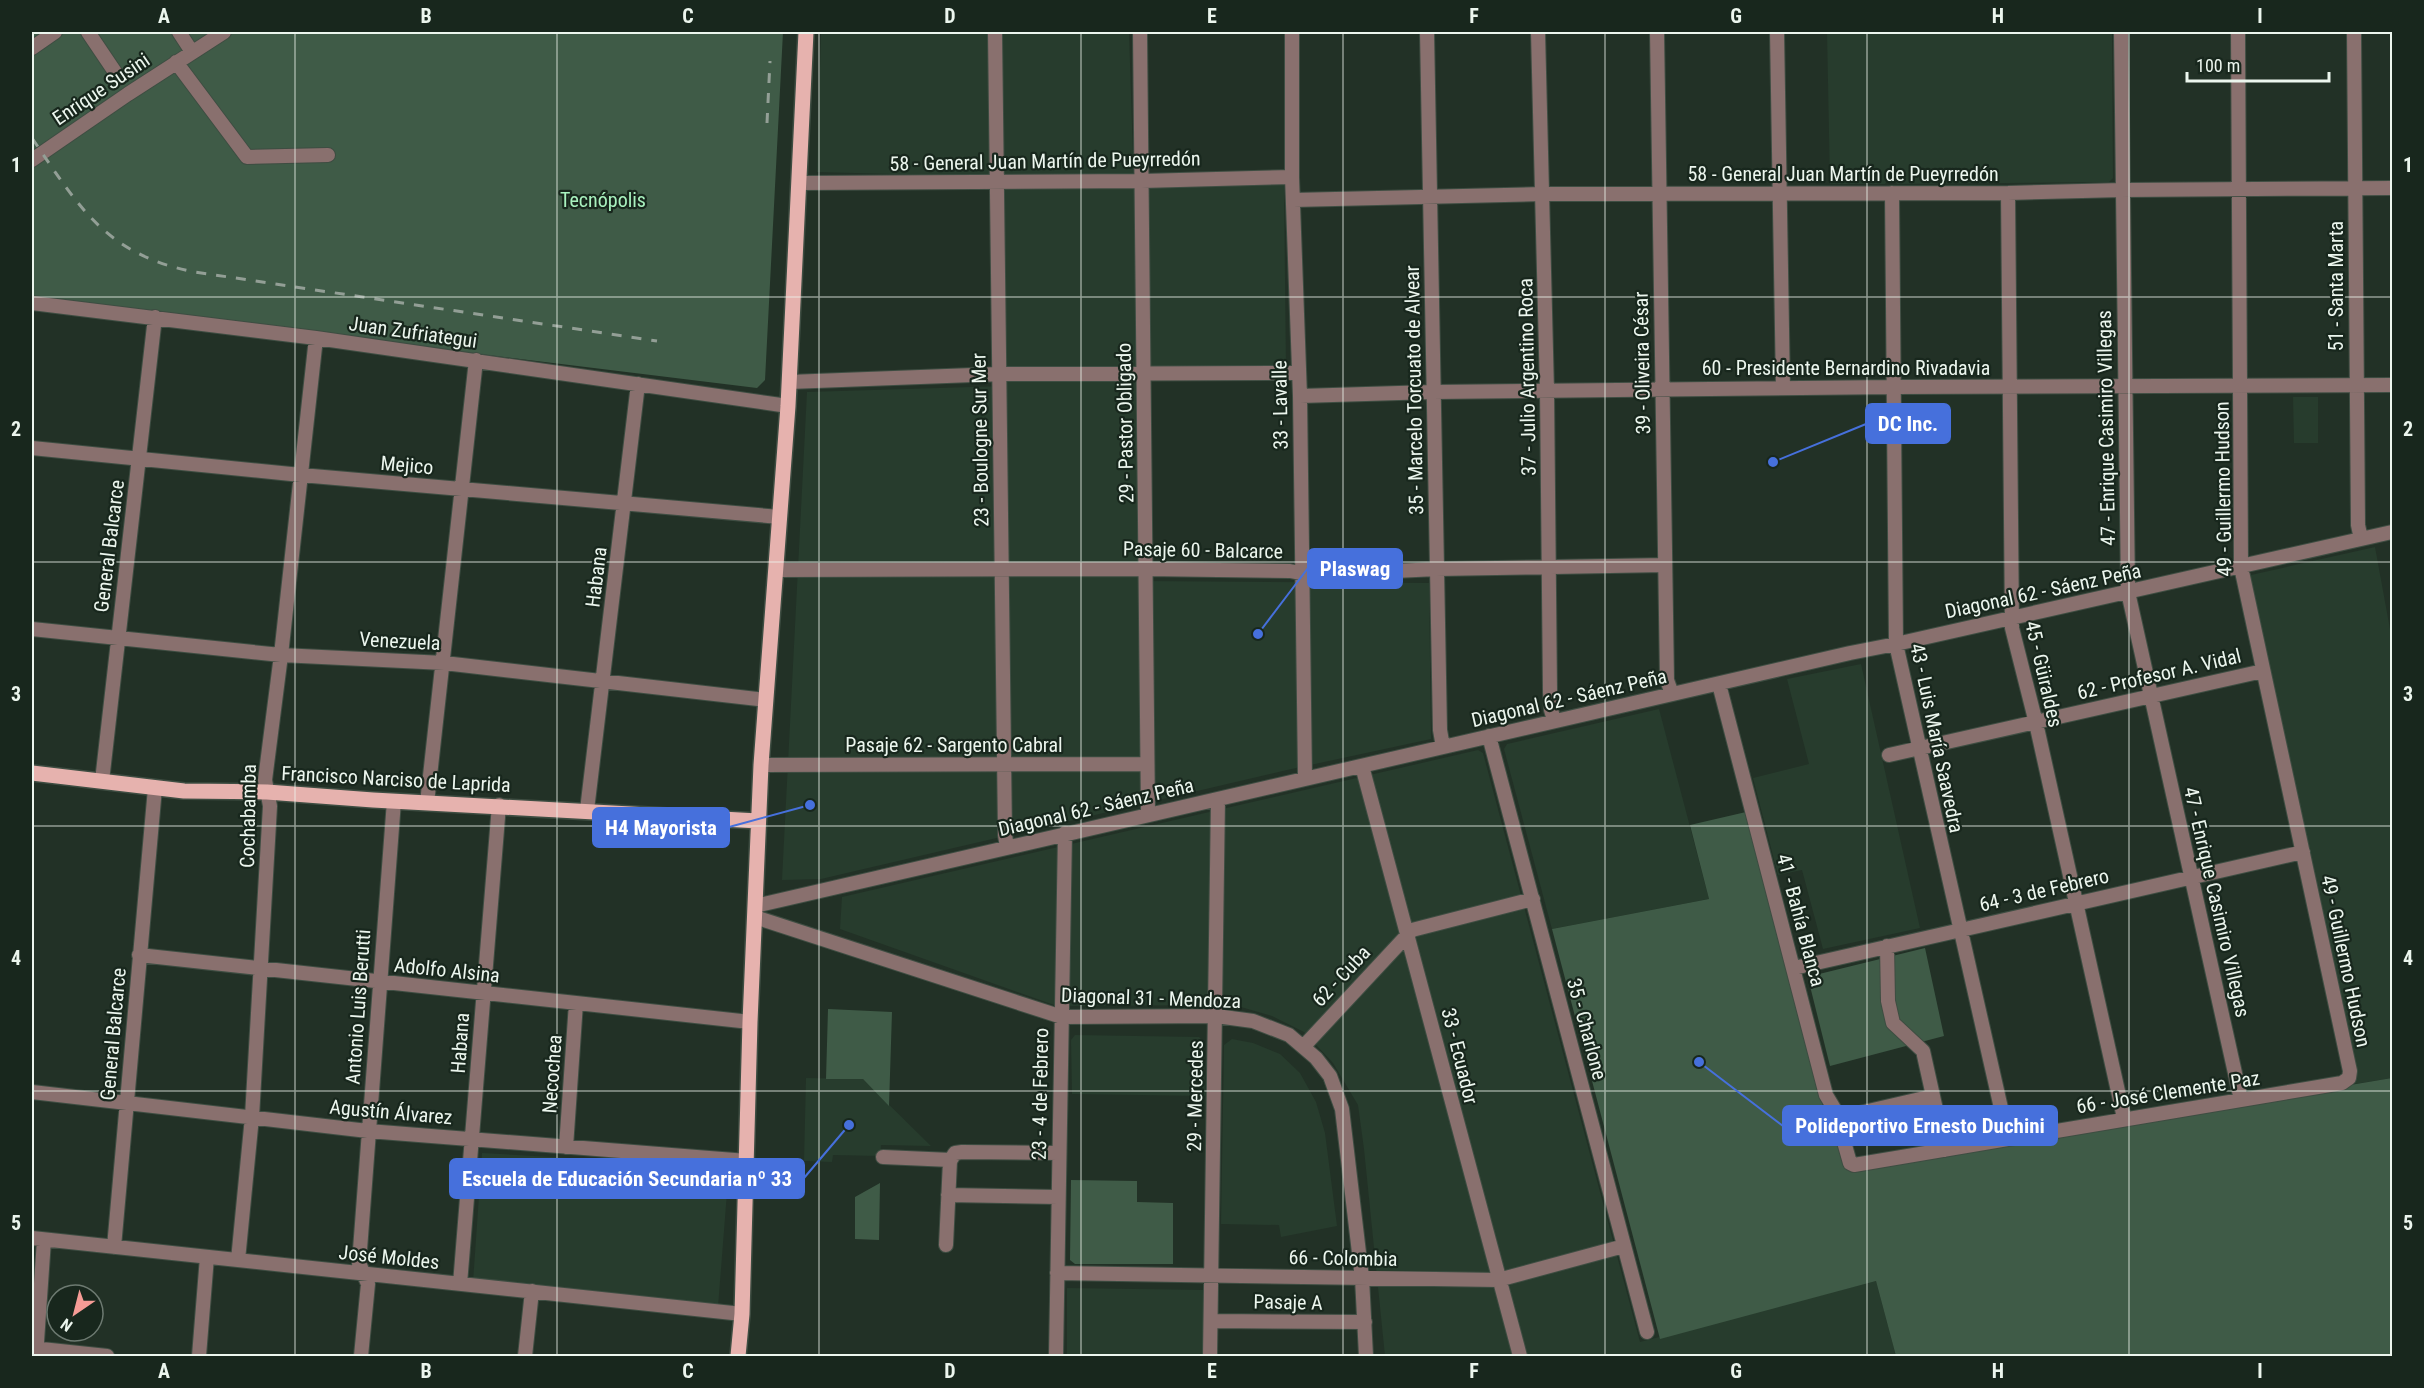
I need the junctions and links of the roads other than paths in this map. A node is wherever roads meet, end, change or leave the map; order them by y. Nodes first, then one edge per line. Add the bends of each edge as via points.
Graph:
1 (56, 32) edge
2 (88, 32) edge
3 (179, 32) edge
4 (224, 32) edge
5 (806, 32) edge
6 (995, 32) edge
7 (1140, 32) edge
8 (1292, 32) edge
9 (1427, 32) edge
10 (1538, 32) edge
11 (1657, 32) edge
12 (1778, 32) edge
13 (2121, 32) edge
14 (2238, 32) edge
15 (2354, 32) edge
16 (32, 48) edge
17 (192, 52) junction
18 (176, 62) junction
19 (119, 78) dead end
20 (328, 155) dead end
21 (32, 160) edge
22 (1292, 177) junction
23 (1142, 181) junction
24 (996, 182) junction
25 (799, 183) junction
26 (2355, 188) junction
27 (2392, 188) edge
28 (2240, 189) junction
29 (2122, 190) junction
30 (1659, 193) junction
31 (1780, 193) junction
32 (1892, 193) junction
33 (2008, 193) junction
34 (1542, 194) junction
35 (1430, 196) junction
36 (1293, 200) junction
37 (32, 303) edge
38 (155, 317) junction
39 (316, 338) junction
40 (476, 360) junction
41 (1299, 373) junction
42 (999, 374) junction
43 (1144, 374) junction
44 (789, 382) junction
45 (638, 384) junction
46 (2240, 384) junction
47 (2356, 384) junction
48 (2392, 385) edge
49 (2009, 386) junction
50 (2125, 386) junction
51 (1894, 387) junction
52 (1783, 388) junction
53 (1662, 389) junction
54 (1547, 391) junction
55 (1432, 392) junction
56 (1300, 396) junction
57 (788, 406) junction
58 (32, 448) edge
59 (139, 458) junction
60 (301, 475) junction
61 (462, 489) junction
62 (624, 503) junction
63 (780, 517) junction
64 (2392, 532) edge
65 (2361, 539) junction
66 (1665, 565) junction
67 (1550, 567) junction
68 (2241, 567) junction
69 (1146, 569) junction
70 (1437, 569) junction
71 (776, 570) junction
72 (1001, 570) junction
73 (1301, 572) junction
74 (2128, 592) junction
75 (2011, 617) junction
76 (32, 629) edge
77 (118, 638) junction
78 (1896, 644) junction
79 (281, 655) junction
80 (444, 663) junction
81 (2263, 671) junction
82 (602, 682) junction
83 (1719, 684) junction
84 (1672, 694) junction
85 (2150, 695) junction
86 (766, 700) junction
87 (1554, 720) junction
88 (2036, 723) junction
89 (1489, 736) junction
90 (1443, 747) junction
91 (1918, 749) junction
92 (1888, 756) dead end
93 (1147, 764) junction
94 (761, 765) junction
95 (1005, 765) junction
96 (1362, 766) junction
97 (32, 773) edge
98 (1305, 778) junction
99 (102, 781) junction
100 (155, 788) junction
101 (267, 792) junction
102 (1218, 799) junction
103 (394, 801) junction
104 (427, 802) junction
105 (499, 805) junction
106 (588, 810) junction
107 (1148, 814) junction
108 (759, 821) junction
109 (1065, 833) junction
110 (1007, 848) junction
111 (2303, 852) junction
112 (2192, 877) junction
113 (1533, 899) junction
114 (2076, 903) junction
115 (755, 911) junction
116 (1960, 929) junction
117 (1408, 933) junction
118 (1887, 946) junction
119 (139, 955) junction
120 (1794, 968) junction
121 (261, 969) junction
122 (379, 982) junction
123 (483, 993) junction
124 (576, 1003) junction
125 (1216, 1016) junction
126 (1062, 1017) junction
127 (750, 1022) junction
128 (1304, 1046) junction
129 (2349, 1078) joint
130 (32, 1092) edge
131 (1933, 1096) junction
132 (2241, 1100) junction
133 (127, 1103) junction
134 (252, 1118) junction
135 (1838, 1118) junction
136 (2124, 1118) junction
137 (368, 1131) junction
138 (2008, 1138) junction
139 (472, 1139) junction
140 (566, 1147) junction
141 (1945, 1150) junction
142 (1058, 1153) junction
143 (883, 1157) dead end
144 (951, 1160) junction
145 (747, 1161) junction
146 (1850, 1163) joint
147 (948, 1195) junction
148 (1058, 1197) junction
149 (38, 1239) edge
150 (946, 1245) dead end
151 (1624, 1246) junction
152 (114, 1247) junction
153 (207, 1257) junction
154 (238, 1260) junction
155 (1057, 1273) junction
156 (364, 1274) junction
157 (1212, 1275) junction
158 (1362, 1278) junction
159 (1498, 1280) junction
160 (460, 1284) junction
161 (532, 1292) junction
162 (742, 1314) junction
163 (1211, 1321) junction
164 (1365, 1323) junction
165 (1647, 1332) dead end
166 (35, 1351) edge
167 (107, 1356) edge
168 (199, 1356) edge
169 (362, 1356) edge
170 (525, 1356) edge
171 (738, 1356) edge
172 (1056, 1356) edge
173 (1210, 1356) edge
174 (1366, 1356) edge
175 (1520, 1356) edge

1 - 16 street
2 - 19 street
3 - 17 street
4 - 17 street, Enrique Susini
5 - 25 main road
6 - 24 street, 23 - Boulogne Sur Mer
7 - 23 street, 29 - Pastor Obligado
8 - 22 street, 33 - Lavalle
9 - 35 street, 35 - Marcelo Torcuato de Alvear
10 - 34 street, 37 - Julio Argentino Roca
11 - 30 street, 39 - Oliveira César
12 - 31 street
13 - 29 street, 47 - Enrique Casimiro Villegas
14 - 28 street, 49 - Guillermo Hudson
15 - 26 street, 51 - Santa Marta
17 - 18 street, Enrique Susini
18 - 20 street via 247,157
18 - 21 street, Enrique Susini
22 - 23 street, 58 - General Juan Martín de Pueyrredón
22 - 36 street, 33 - Lavalle
23 - 24 street, 58 - General Juan Martín de Pueyrredón
23 - 43 street, 29 - Pastor Obligado
24 - 25 street, 58 - General Juan Martín de Pueyrredón
24 - 42 street, 23 - Boulogne Sur Mer
25 - 44 main road
26 - 27 street, 58 - General Juan Martín de Pueyrredón
26 - 28 street, 58 - General Juan Martín de Pueyrredón
26 - 47 street, 51 - Santa Marta
28 - 29 street, 58 - General Juan Martín de Pueyrredón
28 - 46 street, 49 - Guillermo Hudson
29 - 33 street, 58 - General Juan Martín de Pueyrredón
29 - 50 street, 47 - Enrique Casimiro Villegas
30 - 31 street, 58 - General Juan Martín de Pueyrredón
30 - 34 street, 58 - General Juan Martín de Pueyrredón
30 - 53 street, 39 - Oliveira César
31 - 32 street, 58 - General Juan Martín de Pueyrredón
31 - 52 street
32 - 33 street, 58 - General Juan Martín de Pueyrredón
32 - 51 street, 43 - Luis María Saavedra
33 - 49 street, 45 - Güiraldes
34 - 35 street, 58 - General Juan Martín de Pueyrredón
34 - 54 street, 37 - Julio Argentino Roca
35 - 36 street, 58 - General Juan Martín de Pueyrredón
35 - 55 street, 35 - Marcelo Torcuato de Alvear
36 - 41 street, 33 - Lavalle
37 - 38 street, Juan Zufriategui
38 - 39 street, Juan Zufriategui
38 - 59 street, General Balcarce
39 - 40 street, Juan Zufriategui
39 - 60 street, Cochabamba
40 - 45 street, Juan Zufriategui
40 - 61 street
41 - 43 street
41 - 56 street, 33 - Lavalle
42 - 43 street
42 - 44 street
42 - 72 street, 23 - Boulogne Sur Mer
43 - 69 street, 29 - Pastor Obligado
44 - 57 main road
45 - 57 street, Juan Zufriategui
45 - 62 street, Habana
46 - 47 street, 60 - Presidente Bernardino Rivadavia
46 - 50 street, 60 - Presidente Bernardino Rivadavia
46 - 68 street, 49 - Guillermo Hudson
47 - 48 street, 60 - Presidente Bernardino Rivadavia
47 - 65 street, 51 - Santa Marta
49 - 50 street, 60 - Presidente Bernardino Rivadavia
49 - 51 street, 60 - Presidente Bernardino Rivadavia
49 - 75 street, 45 - Güiraldes
50 - 74 street, 47 - Enrique Casimiro Villegas
51 - 52 street, 60 - Presidente Bernardino Rivadavia
51 - 78 street, 43 - Luis María Saavedra
52 - 53 street, 60 - Presidente Bernardino Rivadavia
53 - 54 street, 60 - Presidente Bernardino Rivadavia
53 - 66 street, 39 - Oliveira César
54 - 55 street, 60 - Presidente Bernardino Rivadavia
54 - 67 street, 37 - Julio Argentino Roca
55 - 56 street, 60 - Presidente Bernardino Rivadavia
55 - 70 street, 35 - Marcelo Torcuato de Alvear
56 - 73 street, 33 - Lavalle
57 - 63 main road
58 - 59 street, Mejico
59 - 60 street, Mejico
59 - 77 street, General Balcarce
60 - 61 street, Mejico
60 - 79 street, Cochabamba
61 - 62 street, Mejico
61 - 80 street
62 - 63 street, Mejico
62 - 82 street, Habana
63 - 71 main road
64 - 65 street, Diagonal 62 - Sáenz Peña
65 - 68 street, Diagonal 62 - Sáenz Peña
66 - 67 street, Pasaje 60 - Balcarce
66 - 84 street, 39 - Oliveira César via 1667,680
67 - 70 street, Pasaje 60 - Balcarce
67 - 87 street, 37 - Julio Argentino Roca via 1550,692
68 - 74 street, Diagonal 62 - Sáenz Peña
68 - 81 street, 49 - Guillermo Hudson
69 - 72 street, Pasaje 60 - Balcarce
69 - 73 street, Pasaje 60 - Balcarce
69 - 93 street, 29 - Pastor Obligado
70 - 73 street, Pasaje 60 - Balcarce
70 - 90 street, 35 - Marcelo Torcuato de Alvear
71 - 72 street, Pasaje 60 - Balcarce
71 - 86 main road
72 - 95 street, 23 - Boulogne Sur Mer
73 - 98 street, 33 - Lavalle
74 - 75 street, Diagonal 62 - Sáenz Peña
74 - 85 street, 47 - Enrique Casimiro Villegas
75 - 78 street, Diagonal 62 - Sáenz Peña
75 - 88 street, 45 - Güiraldes
76 - 77 street, Venezuela
77 - 79 street, Venezuela
77 - 99 street, General Balcarce
78 - 83 street, Diagonal 62 - Sáenz Peña
78 - 91 street, 43 - Luis María Saavedra
79 - 80 street, Venezuela
79 - 101 street, Cochabamba via 265,780
80 - 82 street, Venezuela
80 - 104 street
81 - 85 street, 62 - Profesor A. Vidal
81 - 111 street, 49 - Guillermo Hudson
82 - 86 street, Venezuela
82 - 106 street, Habana
83 - 84 street, Diagonal 62 - Sáenz Peña
83 - 120 street, 41 - Bahía Blanca
84 - 87 street, Diagonal 62 - Sáenz Peña
85 - 88 street, 62 - Profesor A. Vidal
85 - 112 street, 47 - Enrique Casimiro Villegas
86 - 94 main road
87 - 89 street, Diagonal 62 - Sáenz Peña
88 - 91 street, 62 - Profesor A. Vidal
88 - 114 street, 45 - Güiraldes
89 - 90 street, Diagonal 62 - Sáenz Peña
89 - 113 street, 35 - Charlone
90 - 96 street, Diagonal 62 - Sáenz Peña
91 - 92 street, 62 - Profesor A. Vidal
91 - 116 street, 43 - Luis María Saavedra
93 - 95 street, Pasaje 62 - Sargento Cabral
93 - 107 street, 29 - Pastor Obligado
94 - 95 street, Pasaje 62 - Sargento Cabral
94 - 108 main road
95 - 110 street, 23 - Boulogne Sur Mer
96 - 98 street, Diagonal 62 - Sáenz Peña
96 - 117 street, 33 - Ecuador
97 - 99 main road, Francisco Narciso de Laprida
98 - 102 street, Diagonal 62 - Sáenz Peña
99 - 100 main road, Francisco Narciso de Laprida
100 - 101 main road, Francisco Narciso de Laprida
100 - 119 street, General Balcarce
101 - 103 main road, Francisco Narciso de Laprida
101 - 121 street, Cochabamba via 270,806
102 - 107 street, Diagonal 62 - Sáenz Peña
102 - 125 street, 29 - Mercedes
103 - 104 main road, Francisco Narciso de Laprida
103 - 122 street, Antonio Luis Berutti
104 - 105 main road, Francisco Narciso de Laprida
105 - 106 main road, Francisco Narciso de Laprida
105 - 123 street, Habana
106 - 108 main road, Francisco Narciso de Laprida
107 - 109 street, Diagonal 62 - Sáenz Peña
108 - 115 main road
109 - 110 street, Diagonal 62 - Sáenz Peña
109 - 126 street, 23 - 4 de Febrero
110 - 115 street, Diagonal 62 - Sáenz Peña
111 - 112 street, 64 - 3 de Febrero
111 - 129 street, 49 - Guillermo Hudson
112 - 114 street, 64 - 3 de Febrero
112 - 132 street, 47 - Enrique Casimiro Villegas
113 - 117 street
113 - 151 street, 35 - Charlone
114 - 116 street, 64 - 3 de Febrero
114 - 136 street, 45 - Güiraldes
115 - 126 street, Diagonal 31 - Mendoza
115 - 127 main road
116 - 118 street, 64 - 3 de Febrero
116 - 138 street, 43 - Luis María Saavedra
117 - 128 street, 62 - Cuba
117 - 159 street, 33 - Ecuador
118 - 120 street, 64 - 3 de Febrero
118 - 131 street via 1888,1002 1893,1023 1923,1052
119 - 121 street, Adolfo Alsina
119 - 133 street, General Balcarce
120 - 135 street, 41 - Bahía Blanca via 1826,1095
121 - 122 street, Adolfo Alsina
121 - 134 street, Cochabamba
122 - 123 street, Adolfo Alsina
122 - 137 street, Antonio Luis Berutti
123 - 124 street, Adolfo Alsina
123 - 139 street, Habana
124 - 127 street, Adolfo Alsina
124 - 140 street, Necochea
125 - 126 street, Diagonal 31 - Mendoza
125 - 128 street, Diagonal 31 - Mendoza via 1266,1025
125 - 157 street, 29 - Mercedes
126 - 142 street, 23 - 4 de Febrero
127 - 145 main road
128 - 158 street, Diagonal 31 - Mendoza via 1330,1076 1342,1108
129 - 132 street, 66 - José Clemente Paz via 2342,1083
130 - 133 street, Agustín Álvarez
131 - 135 street
131 - 141 street
132 - 136 street, 66 - José Clemente Paz
133 - 134 street, Agustín Álvarez
133 - 152 street, General Balcarce
134 - 137 street, Agustín Álvarez
134 - 154 street, Cochabamba
135 - 146 street, 41 - Bahía Blanca
136 - 138 street, 66 - José Clemente Paz
137 - 139 street, Agustín Álvarez
137 - 156 street, Antonio Luis Berutti via 359,1263
138 - 141 street, 66 - José Clemente Paz
139 - 140 street, Agustín Álvarez
139 - 160 street, Habana
140 - 145 street, Agustín Álvarez
141 - 146 street, 66 - José Clemente Paz
142 - 144 street via 963,1152
142 - 148 street, 23 - 4 de Febrero
143 - 144 street
144 - 147 street
145 - 162 main road
147 - 148 street
147 - 150 street
148 - 155 street, 23 - 4 de Febrero
149 - 152 street, José Moldes
149 - 166 street
151 - 159 street, 66 - Colombia
151 - 165 street, 35 - Charlone
152 - 153 street, José Moldes
153 - 154 street, José Moldes
153 - 168 street
154 - 156 street, José Moldes
155 - 157 street, 66 - Colombia
155 - 172 street, 23 - 4 de Febrero
156 - 160 street, José Moldes
156 - 169 street, Antonio Luis Berutti via 368,1284
157 - 158 street, 66 - Colombia
157 - 163 street, 29 - Mercedes
158 - 159 street, 66 - Colombia
158 - 164 street, Diagonal 31 - Mendoza
159 - 175 street, 33 - Ecuador
160 - 161 street, José Moldes
161 - 162 street, José Moldes
161 - 170 street
162 - 171 main road
163 - 164 street, Pasaje A
163 - 173 street, 29 - Mercedes
164 - 174 street, Diagonal 31 - Mendoza
166 - 167 street

